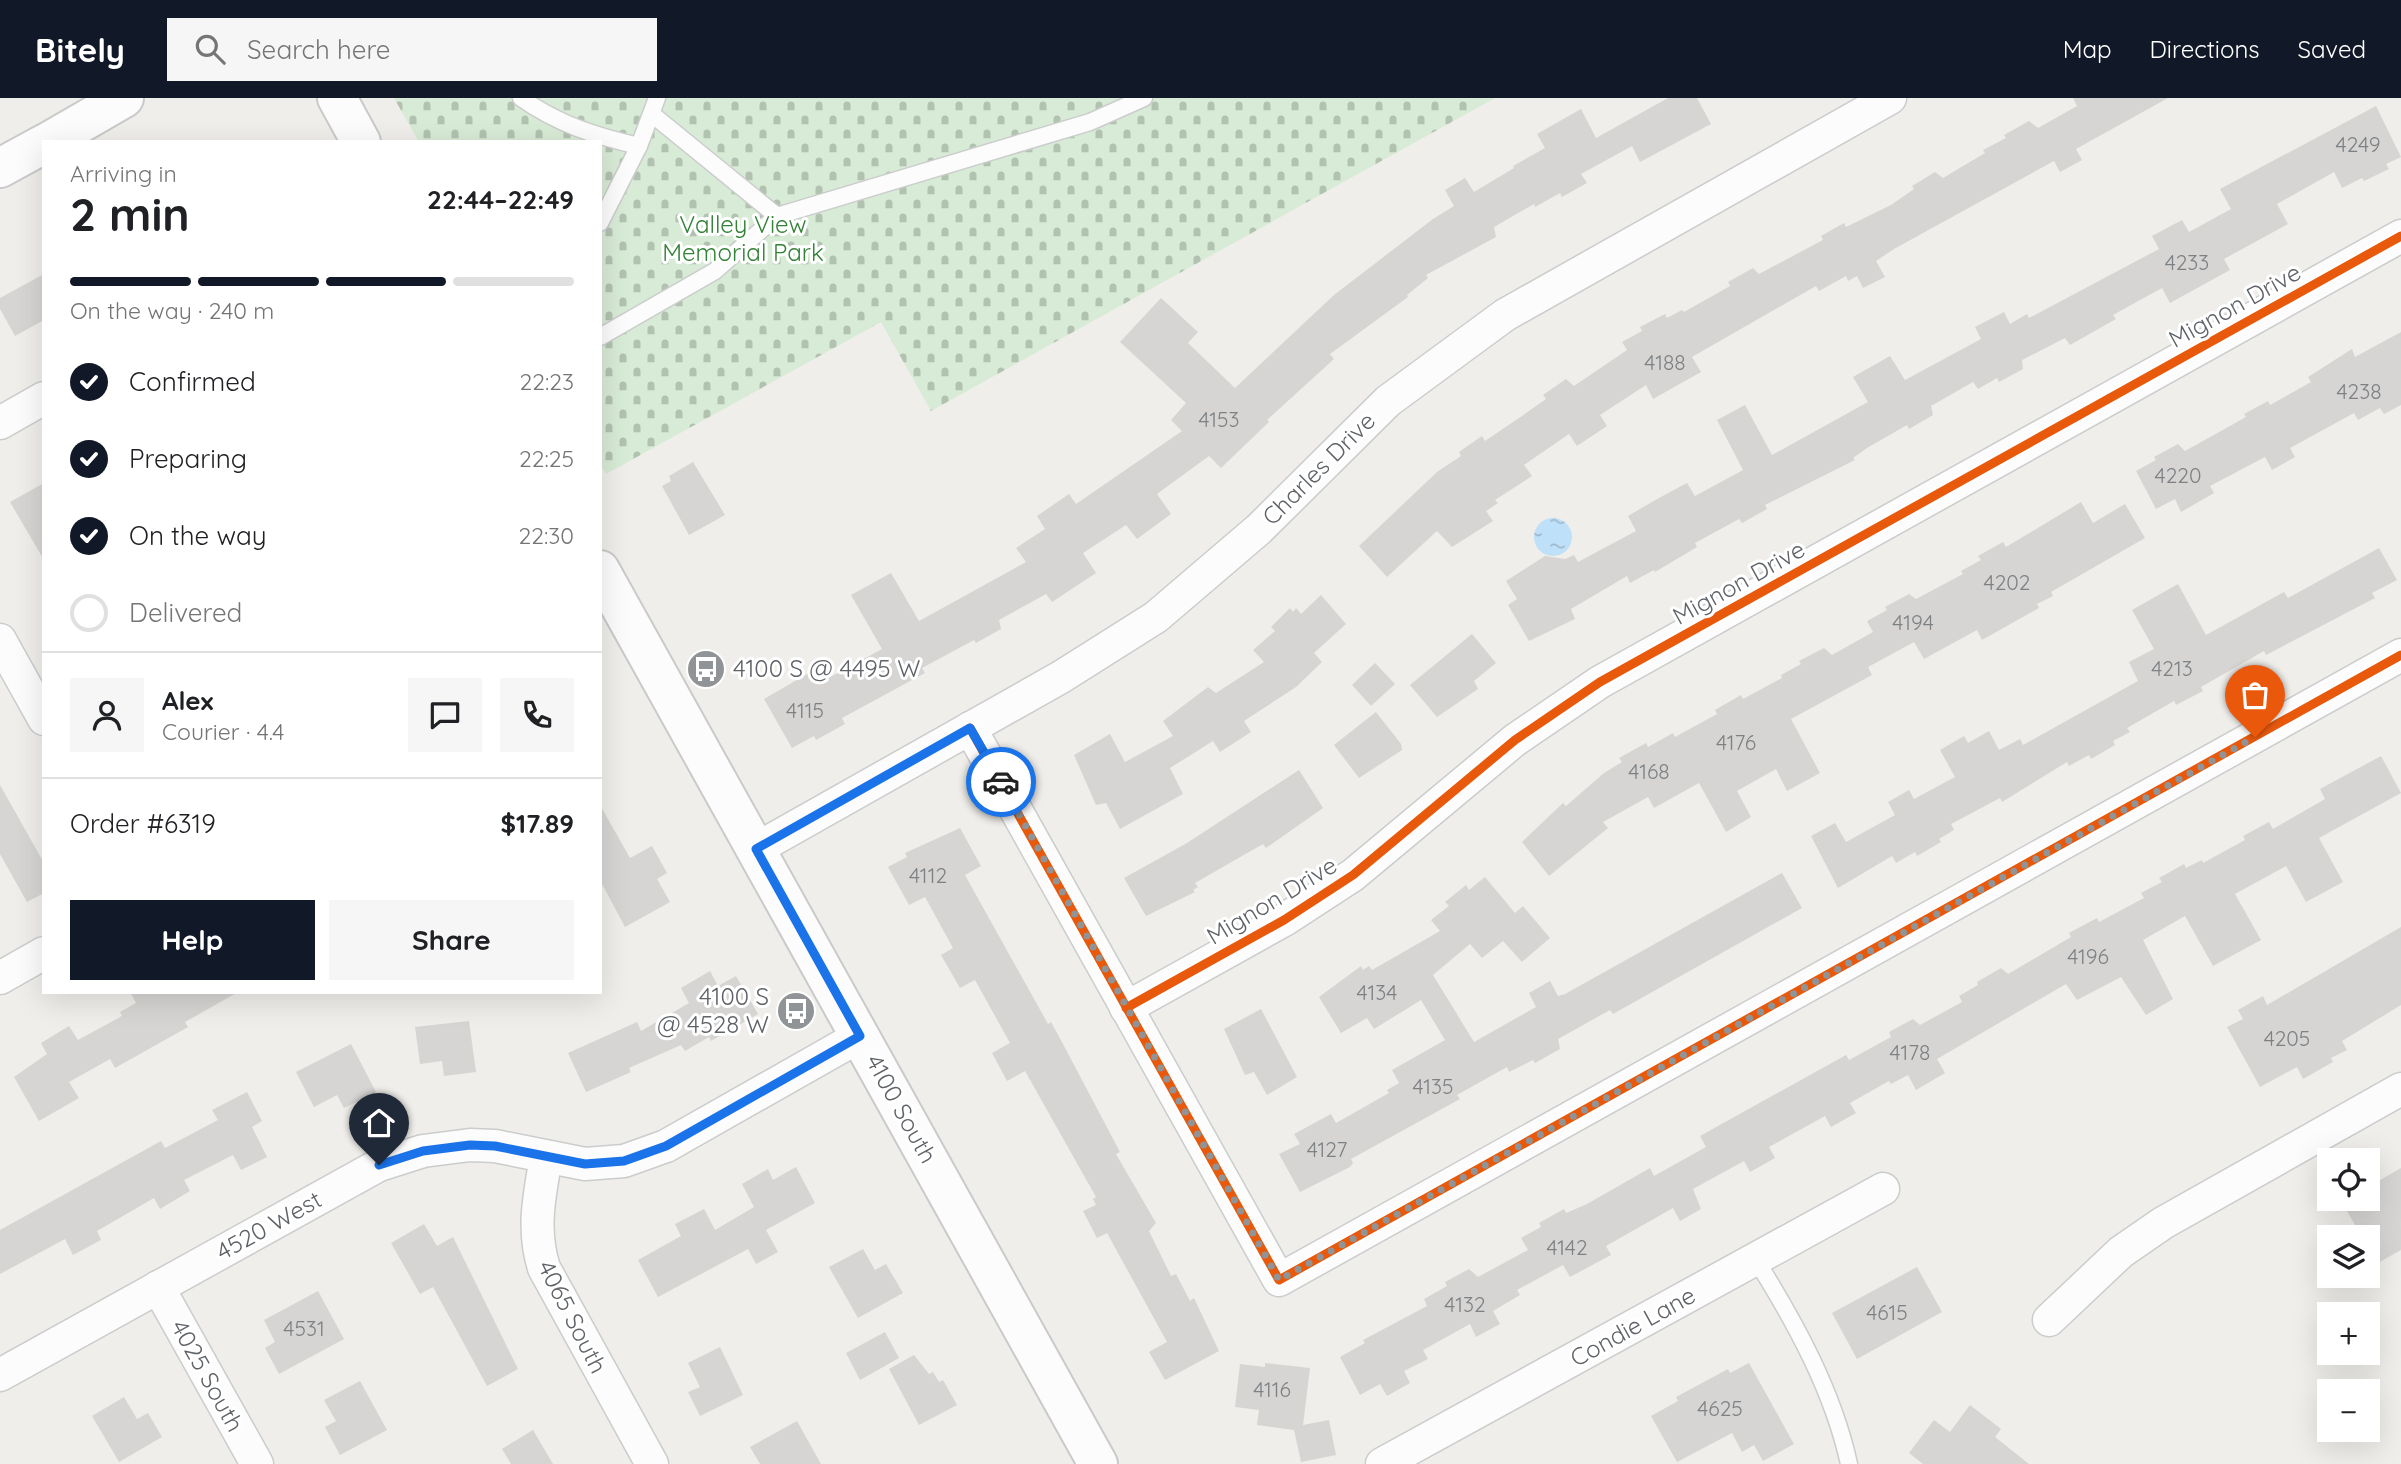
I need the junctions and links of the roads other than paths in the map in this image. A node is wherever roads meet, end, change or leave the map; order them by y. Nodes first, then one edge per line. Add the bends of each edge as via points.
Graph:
1 (124, 98) edge
2 (337, 98) edge
3 (521, 98) edge
4 (657, 98) edge
5 (1144, 98) edge
6 (1890, 98) edge
7 (653, 115) junction
8 (51, 140) edge
9 (360, 140) edge
10 (42, 145) edge
11 (639, 146) junction
12 (0, 168) edge
13 (777, 216) junction
14 (602, 219) edge
15 (2401, 236) edge
16 (602, 336) edge
17 (42, 399) edge
18 (0, 423) edge
19 (602, 574) edge
20 (0, 640) edge
21 (2401, 655) edge
22 (42, 715) edge
23 (970, 728) junction
24 (756, 849) junction
25 (42, 954) edge
26 (0, 978) edge
27 (1126, 1008) junction
28 (860, 1036) junction
29 (2401, 1089) edge
30 (546, 1158) junction
31 (1883, 1189) dead end
32 (1756, 1260) junction
33 (158, 1287) junction
34 (2049, 1320) dead end
35 (0, 1375) edge
36 (257, 1464) edge
37 (652, 1464) edge
38 (1098, 1464) edge
39 (1382, 1464) edge
40 (1849, 1464) edge

1 - 8 main road
2 - 9 main road
3 - 11 lane via 549,118 593,136
4 - 7 lane
5 - 13 lane via 1090,121
6 - 23 street, Charles Drive via 1551,287 1460,345 1388,401 1250,537 1156,617 1091,660
7 - 11 lane
7 - 13 lane
10 - 12 main road
11 - 14 lane
13 - 16 lane via 715,271
15 - 27 street, Mignon Drive via 1600,682 1515,740 1353,875
17 - 18 street
19 - 24 main road, 4100 South
20 - 22 street
21 - 27 street via 1279,1280
23 - 24 street, Charles Drive
23 - 27 street
24 - 28 main road, 4100 South
25 - 26 street
28 - 30 street, 4520 West via 644,1155 605,1164
28 - 38 main road, 4100 South
29 - 34 street via 2163,1223 2121,1252
30 - 33 street, 4520 West via 470,1145 402,1156
30 - 37 street, 4065 South via 536,1216 544,1268
31 - 32 street, Condie Lane
32 - 39 street, Condie Lane
32 - 40 lane via 1786,1309 1827,1395
33 - 35 street, 4520 West
33 - 36 street, 4025 South

